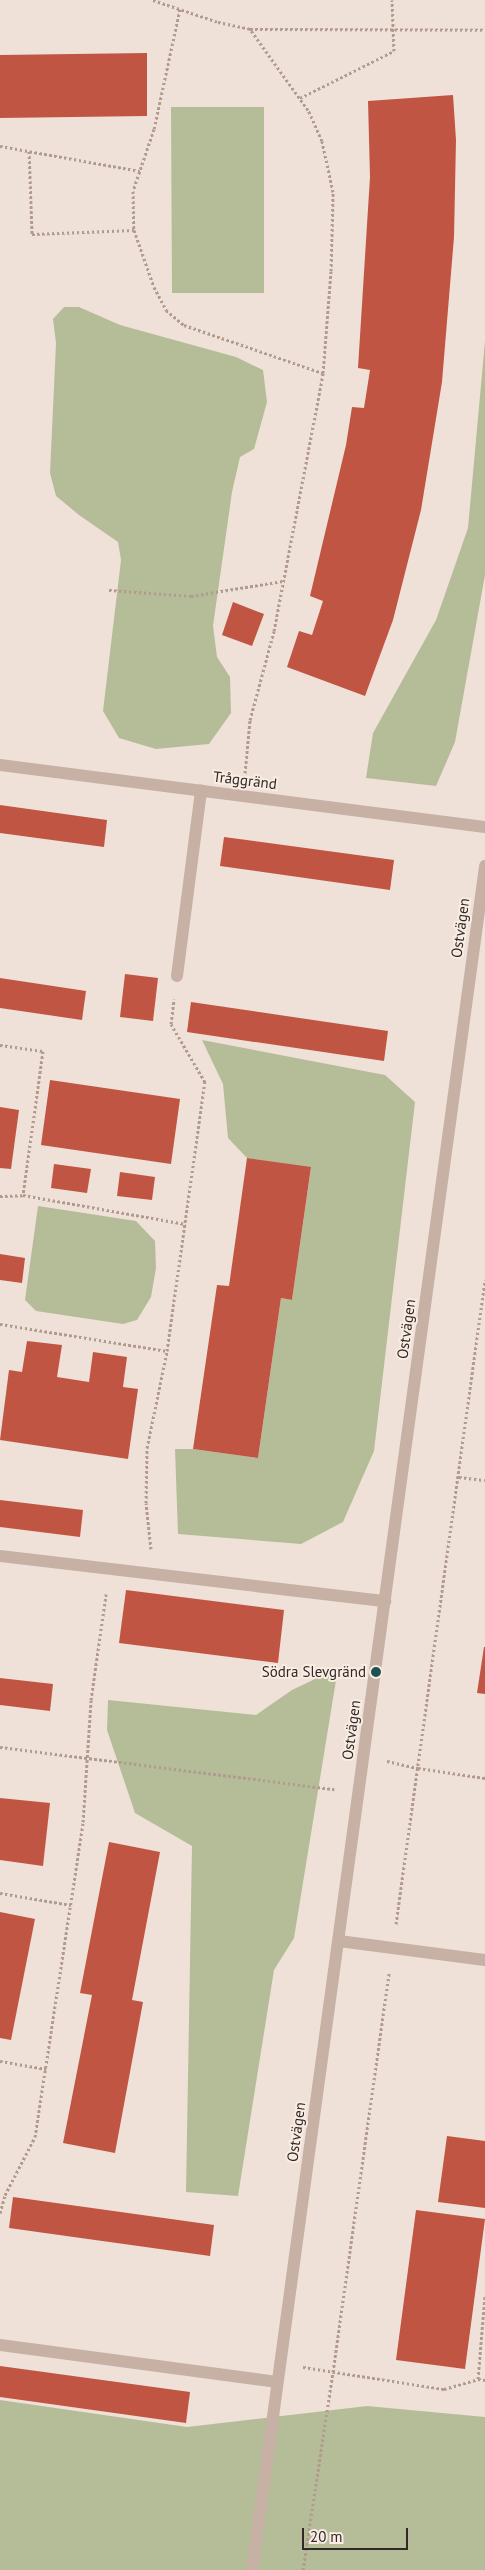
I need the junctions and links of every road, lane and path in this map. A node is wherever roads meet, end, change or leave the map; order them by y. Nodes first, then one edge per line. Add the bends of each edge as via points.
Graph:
1 (153, 0) edge
2 (392, 0) edge
3 (180, 9) junction
4 (250, 29) junction
5 (393, 30) junction
6 (485, 30) edge
7 (300, 98) junction
8 (0, 146) edge
9 (28, 151) junction
10 (140, 170) junction
11 (134, 230) junction
12 (323, 373) junction
13 (283, 581) junction
14 (109, 590) dead end
15 (0, 765) edge
16 (201, 791) junction
17 (243, 796) junction
18 (485, 828) edge
19 (485, 866) edge
20 (177, 976) joint
21 (0, 1044) edge
22 (23, 1195) junction
23 (0, 1196) edge
24 (185, 1224) junction
25 (0, 1324) edge
26 (167, 1352) junction
27 (459, 1477) dead end
28 (485, 1480) edge
29 (0, 1556) edge
30 (110, 1569) junction
31 (154, 1574) junction
32 (385, 1601) junction
33 (0, 1746) edge
34 (87, 1758) junction
35 (378, 1758) dead end
36 (485, 1778) edge
37 (358, 1792) junction
38 (0, 1893) edge
39 (71, 1905) junction
40 (339, 1941) junction
41 (485, 1960) edge
42 (0, 2061) edge
43 (46, 2069) junction
44 (0, 2213) edge
45 (485, 2296) edge
46 (0, 2345) edge
47 (334, 2372) dead end
48 (478, 2379) junction
49 (485, 2380) edge
50 (277, 2382) junction
51 (252, 2570) edge

1 - 3 path
2 - 5 path
3 - 4 path
3 - 10 path via 154,129
4 - 5 path
4 - 7 path
5 - 6 path
5 - 7 path via 394,51
7 - 12 path via 322,140 333,192 332,271
8 - 9 path
9 - 10 path
9 - 11 path via 32,234
10 - 11 path via 132,190
11 - 12 path via 166,310 184,325
12 - 13 path
13 - 14 path via 191,596
13 - 17 path via 274,631 250,720
15 - 16 street, Tråggränd
16 - 17 street, Tråggränd
16 - 20 street
17 - 18 street, Tråggränd
19 - 32 street, Ostvägen
20 - 24 path via 171,1024 205,1082
21 - 22 path via 43,1051
22 - 23 path
22 - 24 path
24 - 26 path
25 - 26 path
26 - 31 path via 147,1448 146,1503
27 - 28 path
29 - 30 street
30 - 31 street
30 - 34 path via 90,1700
31 - 32 street
32 - 37 street, Ostvägen
33 - 34 path
34 - 37 path
34 - 39 path via 83,1822
35 - 36 path
37 - 40 street, Ostvägen
38 - 39 path
39 - 43 path
40 - 41 street
40 - 50 street, Ostvägen
42 - 43 path
43 - 44 path via 35,2137 5,2195
45 - 48 path
46 - 50 street
47 - 48 path via 444,2389
48 - 49 path
50 - 51 street, Ostvägen

